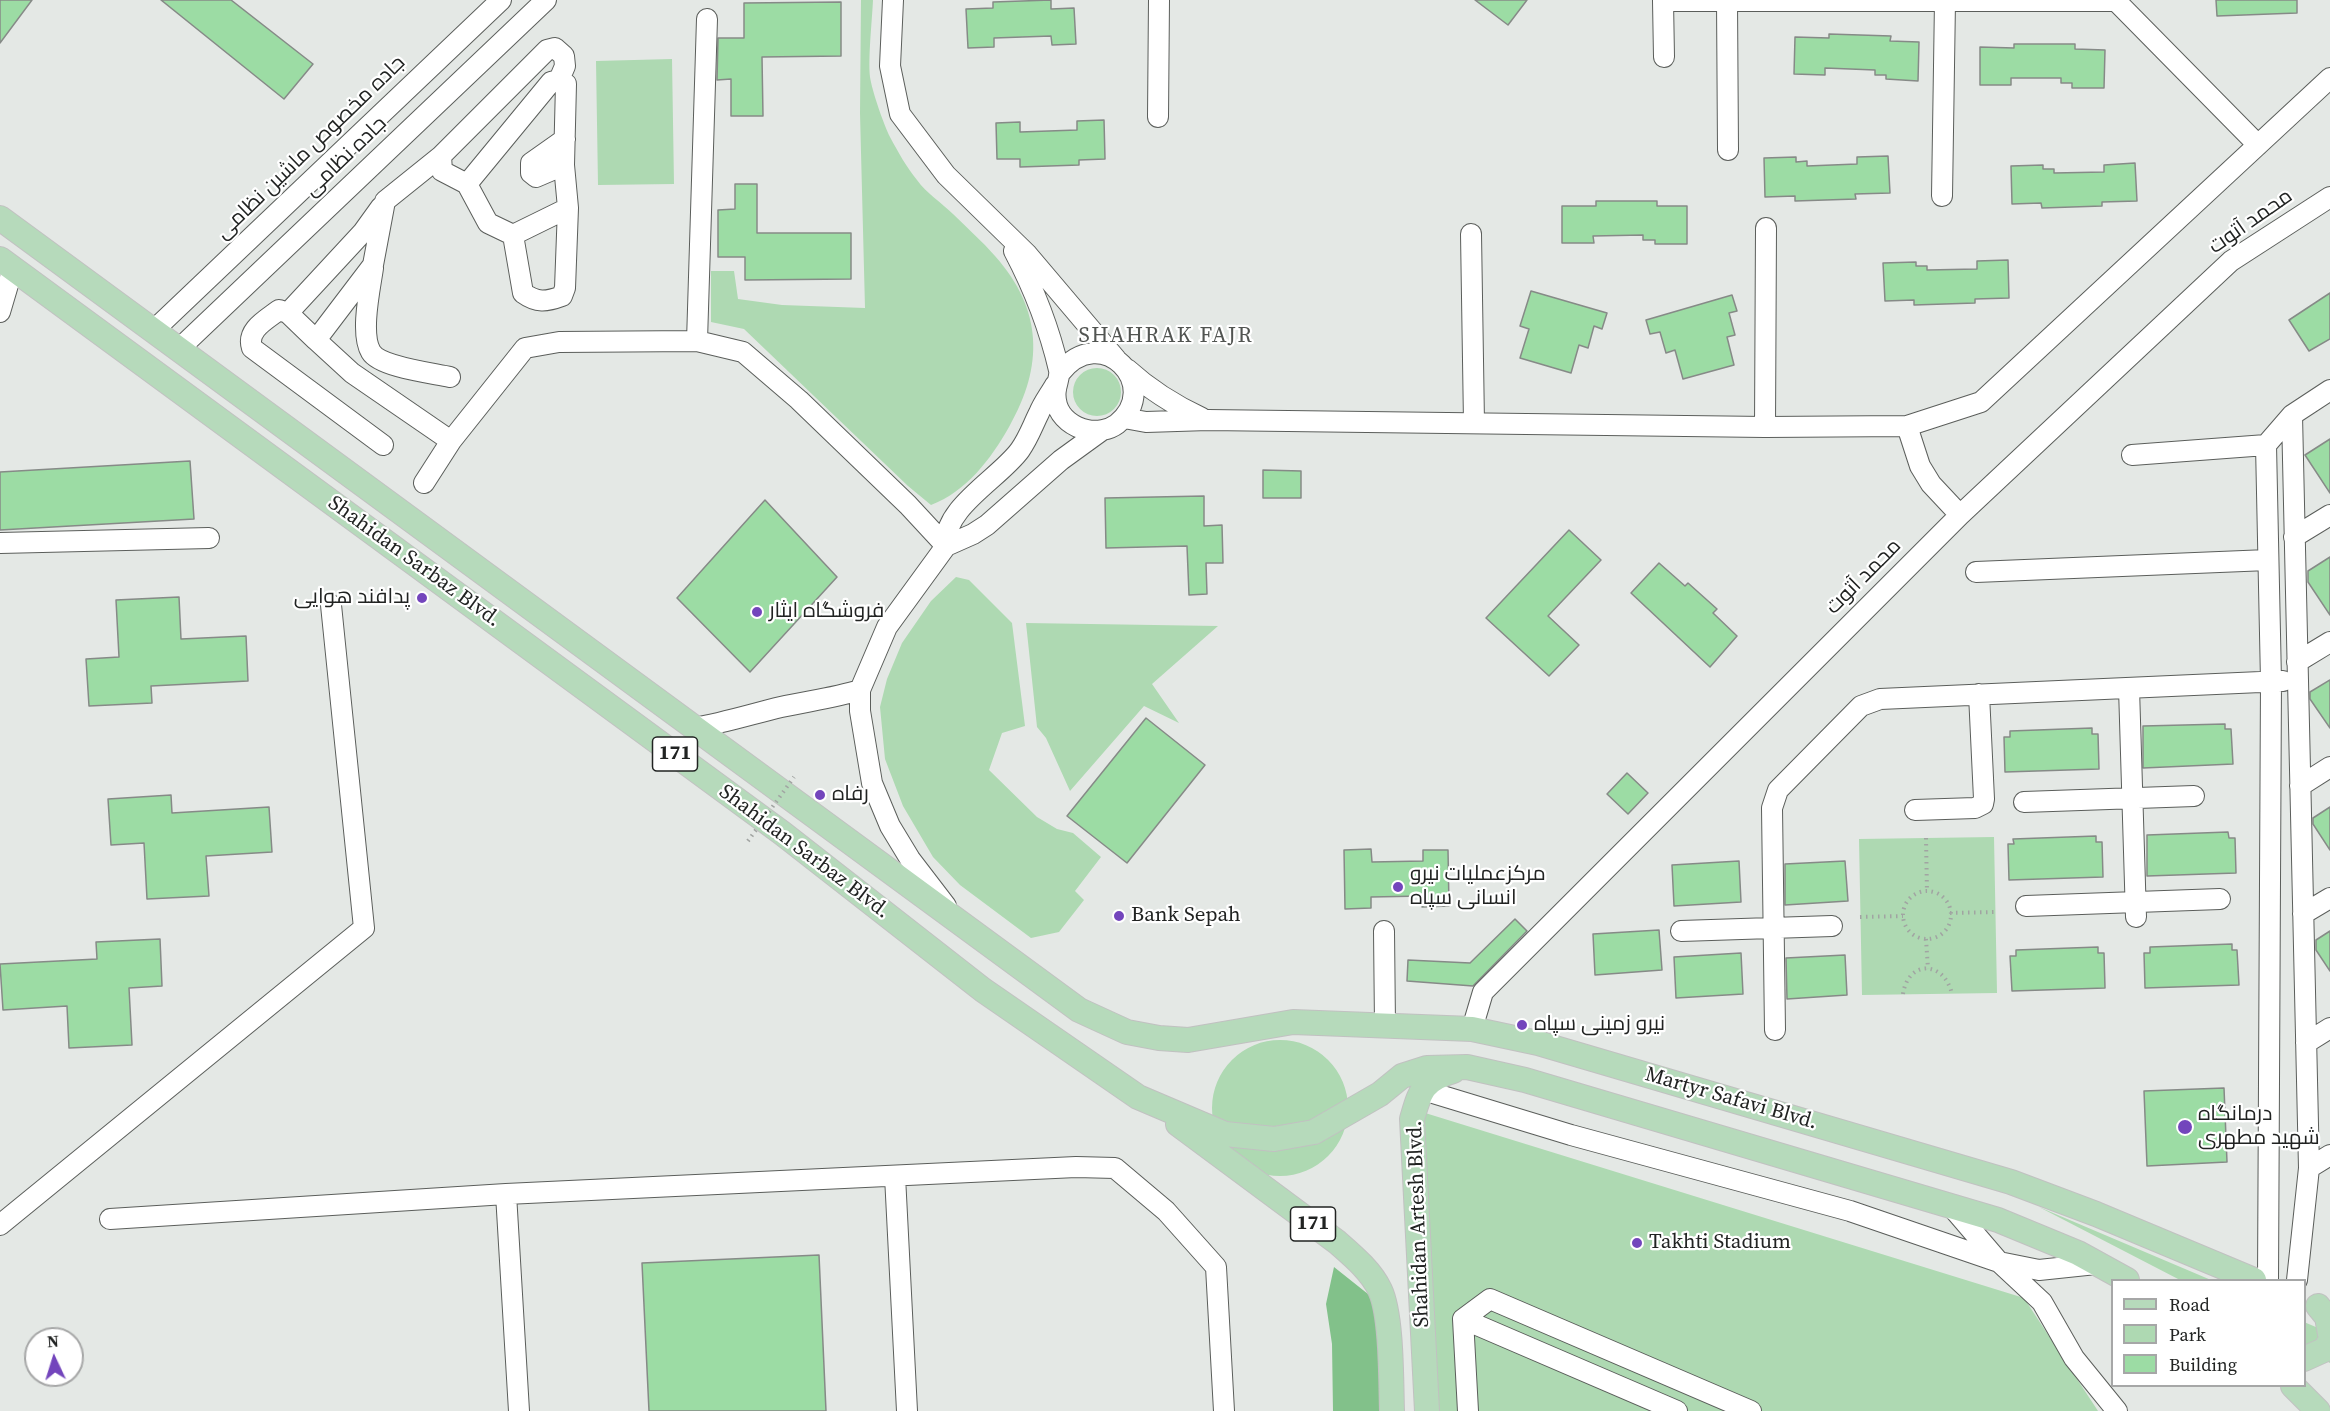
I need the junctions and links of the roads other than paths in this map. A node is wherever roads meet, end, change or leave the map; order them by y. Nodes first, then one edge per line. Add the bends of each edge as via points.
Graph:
1 (501, 0) edge
2 (546, 0) edge
3 (893, 0) edge
4 (1159, 0) edge
5 (1833, 0) edge
6 (2019, 0) edge
7 (2116, 0) edge
8 (1727, 1) edge
9 (1939, 1) edge
10 (707, 18) dead end
11 (1664, 57) dead end
12 (2330, 78) edge
13 (559, 80) junction
14 (1158, 117) dead end
15 (566, 139) junction
16 (2259, 145) junction
17 (1728, 150) dead end
18 (441, 156) junction
19 (564, 165) junction
20 (467, 184) junction
21 (1942, 196) dead end
22 (2330, 197) edge
23 (385, 201) junction
24 (568, 208) junction
25 (0, 218) edge
26 (1766, 228) dead end
27 (1004, 232) junction
28 (1471, 234) dead end
29 (513, 236) junction
30 (7, 263) edge
31 (373, 266) junction
32 (0, 312) edge
33 (288, 313) junction
34 (153, 331) junction
35 (316, 340) junction
36 (697, 341) junction
37 (179, 349) junction
38 (1121, 364) junction
39 (450, 377) dead end
40 (1057, 379) junction
41 (2330, 390) edge
42 (2292, 415) junction
43 (1124, 418) junction
44 (1208, 420) junction
45 (1474, 423) junction
46 (1906, 426) junction
47 (1765, 427) junction
48 (1101, 431) junction
49 (451, 441) junction
50 (383, 445) dead end
51 (2266, 445) junction
52 (2132, 456) dead end
53 (424, 483) dead end
54 (1960, 515) junction
55 (2330, 515) edge
56 (2294, 537) junction
57 (209, 538) dead end
58 (0, 543) edge
59 (946, 546) junction
60 (2268, 560) junction
61 (1976, 572) dead end
62 (331, 605) dead end
63 (2330, 642) edge
64 (2297, 671) junction
65 (2271, 681) junction
66 (2129, 688) junction
67 (860, 690) junction
68 (1979, 694) junction
69 (694, 728) junction
70 (2330, 767) edge
71 (2300, 786) junction
72 (2194, 796) dead end
73 (2132, 798) junction
74 (2024, 802) dead end
75 (1915, 810) dead end
76 (2220, 898) dead end
77 (2330, 898) edge
78 (2026, 906) dead end
79 (2135, 909) junction
80 (2303, 914) junction
81 (960, 922) junction
82 (1832, 926) dead end
83 (1774, 928) junction
84 (1384, 930) dead end
85 (1681, 931) dead end
86 (1385, 1025) junction
87 (2330, 1028) edge
88 (1472, 1029) junction
89 (1775, 1029) dead end
90 (1188, 1040) joint
91 (2306, 1043) junction
92 (1467, 1067) junction
93 (1424, 1090) junction
94 (1380, 1094) joint
95 (1138, 1097) junction
96 (2330, 1155) edge
97 (2309, 1168) junction
98 (896, 1176) junction
99 (506, 1194) junction
100 (1951, 1206) junction
101 (110, 1219) dead end
102 (0, 1225) edge
103 (1999, 1262) junction
104 (2096, 1264) junction
105 (2123, 1279) edge
106 (2249, 1279) edge
107 (2268, 1279) edge
108 (2297, 1279) edge
109 (2317, 1306) edge
110 (1463, 1319) junction
111 (2330, 1335) edge
112 (2330, 1342) edge
113 (2306, 1358) edge
114 (2294, 1387) edge
115 (519, 1411) edge
116 (907, 1411) edge
117 (1224, 1411) edge
118 (1392, 1411) edge
119 (1427, 1411) edge
120 (1468, 1411) edge
121 (1677, 1411) edge
122 (1751, 1411) edge
123 (2117, 1411) edge
124 (2318, 1411) edge

1 - 34 street, جاده مخصوص ماشین نظامی
2 - 37 street, جاده نظامی
3 - 27 street via 890,66 900,114 946,175
4 - 14 street
5 - 8 street
5 - 9 street
6 - 7 street
6 - 9 street
7 - 16 street
8 - 11 street via 1663,1
8 - 17 street
9 - 21 street
10 - 36 street
12 - 16 street
13 - 15 street via 566,84
13 - 18 street via 565,66 564,56 555,48 547,50
13 - 20 street via 551,82
15 - 19 street
15 - 19 street via 531,163 531,173 536,177
16 - 46 street via 1980,402
18 - 20 street via 442,171
18 - 23 street
19 - 24 street
20 - 29 street via 488,223
22 - 54 street, محمد آتوت via 2231,261
23 - 31 street
23 - 33 street via 363,232
24 - 29 street
24 - 29 street via 566,288 561,296 534,301 523,293
25 - 34 main road, Shahidan Sarbaz Blvd. / 171
26 - 47 street
27 - 38 street
27 - 40 street via 1036,294
28 - 45 street
30 - 32 street
30 - 95 main road, Shahidan Sarbaz Blvd. / 171 via 782,833 983,990
31 - 35 street
31 - 39 street via 366,332 371,352 384,362
33 - 35 street
33 - 50 street via 279,310 252,333 252,348
34 - 37 main road, Shahidan Sarbaz Blvd. / 171
35 - 49 street via 352,373
36 - 49 street via 559,342 525,348
36 - 59 street via 742,352 799,400
37 - 69 main road, Shahidan Sarbaz Blvd. / 171
38 - 40 street via 1104,354 1078,356 1067,363
38 - 43 street via 1132,380 1134,393
38 - 44 street via 1151,390
40 - 48 street via 1055,397 1066,420 1083,429
40 - 59 street via 1018,453 955,515 945,535
41 - 42 street
42 - 51 street
42 - 56 street
43 - 44 street via 1146,422
43 - 48 street
44 - 45 street
45 - 47 street
46 - 47 street
46 - 54 street via 1920,466
48 - 59 street via 1061,460 987,525
49 - 53 street
51 - 52 street
51 - 60 street
54 - 88 street, محمد آتوت via 1483,992
55 - 56 street
56 - 64 street
57 - 58 street
59 - 67 street via 887,627
60 - 61 street
60 - 65 street
62 - 102 street via 364,928
63 - 64 street
64 - 65 street
64 - 71 street
65 - 66 street
65 - 107 street
66 - 68 street
66 - 73 street
67 - 69 street
67 - 81 street via 872,783 890,826 910,859
68 - 75 street via 1983,804 1975,808
68 - 83 street via 1880,699 1861,706 1778,790 1772,808
69 - 81 main road, Shahidan Sarbaz Blvd. / 171
70 - 71 street
71 - 80 street
72 - 73 street
73 - 74 street
73 - 79 street
76 - 79 street
77 - 80 street
78 - 79 street
80 - 91 street
81 - 90 main road, Shahidan Sarbaz Blvd. / 171 via 1079,1010 1126,1032
82 - 83 street
83 - 85 street
83 - 89 street
84 - 86 street
86 - 88 main road, Martyr Safavi Blvd.
86 - 90 main road, Martyr Safavi Blvd. via 1293,1022
87 - 91 street
88 - 106 main road, Martyr Safavi Blvd. via 1538,1042 2011,1182
91 - 97 street
92 - 93 main road, Shahidan Artesh Blvd. via 1435,1077
92 - 94 main road, Martyr Safavi Blvd. via 1427,1068 1402,1076
92 - 100 main road, Martyr Safavi Blvd. via 1525,1080
93 - 103 street via 1571,1135 1850,1211
93 - 119 main road, Shahidan Artesh Blvd. via 1412,1119
94 - 95 main road, Shahidan Sarbaz Blvd. / 171 via 1314,1132 1274,1139 1225,1134
95 - 118 main road, Shahidan Artesh Blvd. / 171 via 1358,1261 1381,1291 1388,1326
96 - 97 street
97 - 108 street
98 - 99 street
98 - 116 street
98 - 117 street via 1115,1168 1166,1211 1216,1267
99 - 101 street
99 - 115 street
100 - 103 street
100 - 104 main road, Martyr Safavi Blvd. via 1998,1220
103 - 104 street via 2039,1270
103 - 123 street via 2042,1302 2095,1395
104 - 105 main road, Martyr Safavi Blvd.
109 - 111 main road via 2327,1317
110 - 120 street
110 - 121 street
110 - 122 street via 1490,1299
112 - 113 main road via 2324,1350
114 - 124 main road

